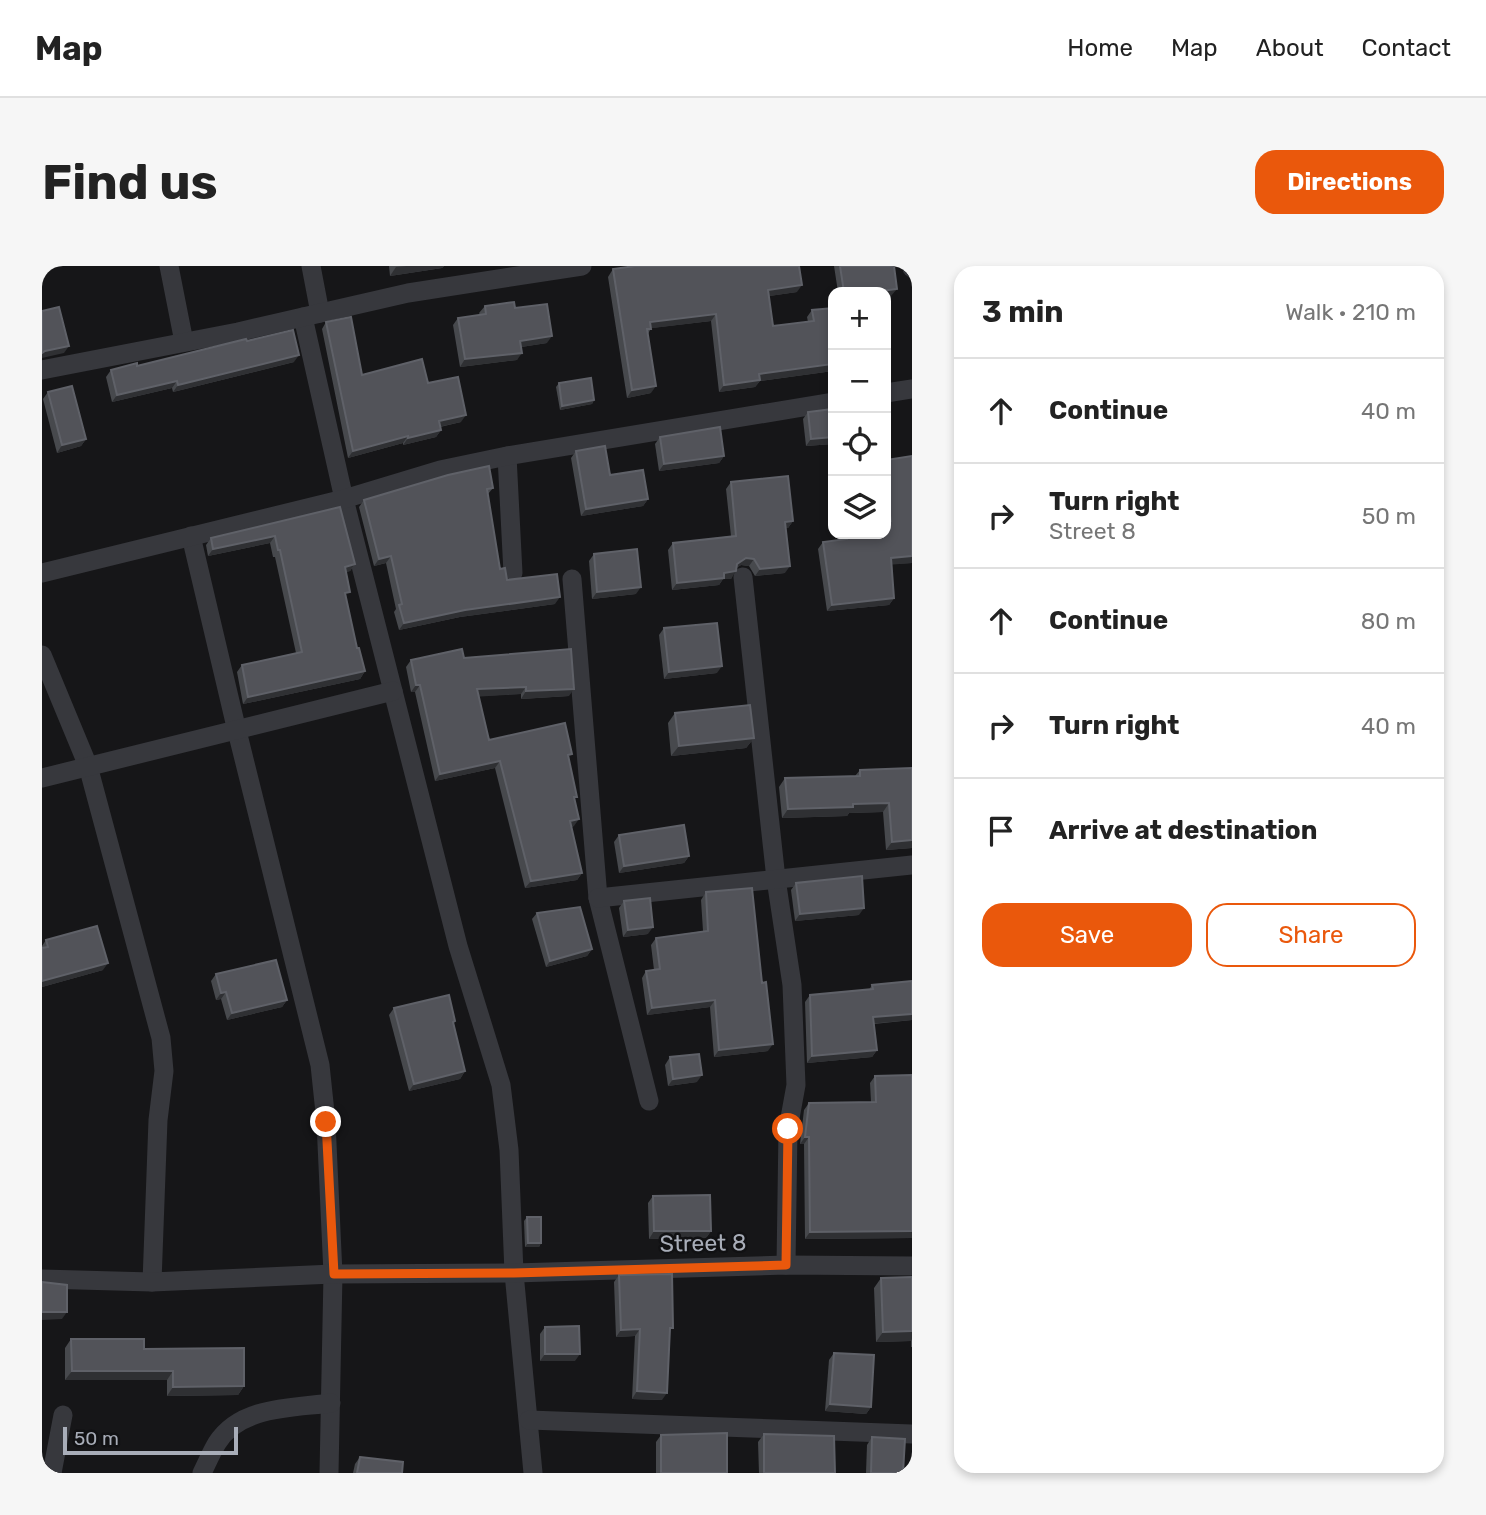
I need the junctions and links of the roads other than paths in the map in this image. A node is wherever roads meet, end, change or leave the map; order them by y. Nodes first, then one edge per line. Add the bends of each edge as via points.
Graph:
1 (169, 266) edge
2 (311, 266) edge
3 (582, 266) edge
4 (311, 315) junction
5 (184, 342) junction
6 (42, 370) edge
7 (912, 389) edge
8 (891, 392) edge
9 (828, 403) edge
10 (507, 456) junction
11 (344, 499) junction
12 (191, 536) junction
13 (42, 573) edge
14 (513, 573) dead end
15 (743, 577) dead end
16 (572, 579) dead end
17 (42, 655) edge
18 (393, 691) junction
19 (237, 731) junction
20 (88, 766) junction
21 (42, 778) edge
22 (912, 864) edge
23 (776, 879) junction
24 (598, 898) junction
25 (649, 1101) dead end
26 (786, 1265) junction
27 (912, 1266) edge
28 (514, 1273) junction
29 (334, 1274) junction
30 (42, 1279) edge
31 (152, 1282) junction
32 (331, 1403) junction
33 (63, 1415) dead end
34 (529, 1420) junction
35 (912, 1434) edge
36 (52, 1473) edge
37 (202, 1473) edge
38 (329, 1473) edge
39 (533, 1473) edge

1 - 5 street
2 - 4 street
3 - 4 street via 408,293
4 - 5 street
4 - 11 street
5 - 6 street
7 - 8 street
9 - 10 street
10 - 11 street via 440,470
10 - 14 street
11 - 12 street
11 - 18 street
12 - 13 street
12 - 19 street
15 - 23 street
16 - 24 street
17 - 20 street
18 - 19 street
18 - 28 street via 458,946 501,1085
19 - 20 street
19 - 29 street via 320,1065
20 - 21 street
20 - 31 street via 161,1038 164,1071
22 - 23 street
23 - 24 street
23 - 26 street via 792,985 796,1085 788,1129
24 - 25 street
26 - 27 street, Street 8
26 - 28 street, Street 8
28 - 29 street, Street 8
28 - 34 street
29 - 31 street, Street 8
29 - 32 street
30 - 31 street, Street 8
32 - 37 street via 240,1420 218,1441
32 - 38 street
33 - 36 street
34 - 35 street
34 - 39 street

